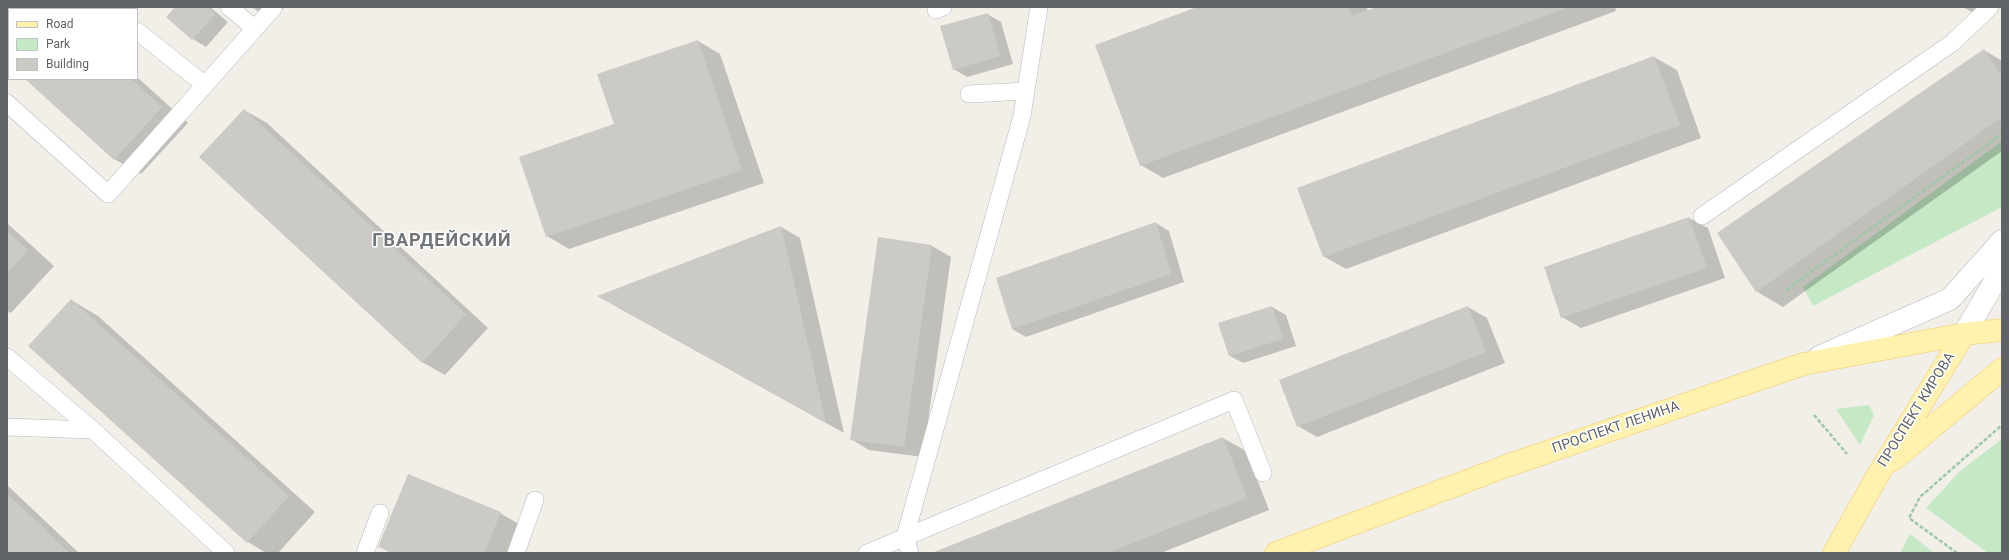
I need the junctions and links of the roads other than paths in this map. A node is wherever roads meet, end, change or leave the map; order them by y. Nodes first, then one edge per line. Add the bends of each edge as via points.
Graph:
1 (229, 7) edge
2 (274, 7) edge
3 (1039, 7) edge
4 (1990, 7) edge
5 (254, 28) junction
6 (138, 31) edge
7 (205, 85) junction
8 (1026, 91) junction
9 (969, 94) dead end
10 (7, 103) edge
11 (1702, 216) dead end
12 (2002, 241) edge
13 (2002, 269) edge
14 (2002, 330) edge
15 (1964, 334) junction
16 (7, 357) edge
17 (1802, 364) junction
18 (2002, 369) edge
19 (7, 427) edge
20 (93, 430) junction
21 (1879, 472) junction
22 (1263, 473) dead end
23 (535, 500) dead end
24 (380, 513) dead end
25 (907, 545) edge
26 (226, 553) edge
27 (364, 553) edge
28 (516, 553) edge
29 (867, 553) edge
30 (1276, 553) edge
31 (1834, 553) edge

1 - 5 lane
2 - 5 lane
3 - 8 lane
4 - 11 lane via 1952,43
5 - 7 lane
6 - 7 lane
7 - 10 lane via 108,194
8 - 9 lane
8 - 25 lane via 1022,116
12 - 17 street via 1950,299
13 - 15 street, ПРОСПЕКТ КИРОВА
14 - 15 main road, ПРОСПЕКТ ЛЕНИНА
15 - 17 main road, ПРОСПЕКТ ЛЕНИНА
15 - 21 main road, ПРОСПЕКТ КИРОВА
16 - 20 lane
17 - 30 main road, ПРОСПЕКТ ЛЕНИНА via 1512,464
18 - 21 main road
19 - 20 lane
20 - 26 lane
21 - 31 main road, ПРОСПЕКТ КИРОВА
22 - 25 lane via 1234,400
23 - 28 lane
24 - 27 lane
25 - 29 lane

